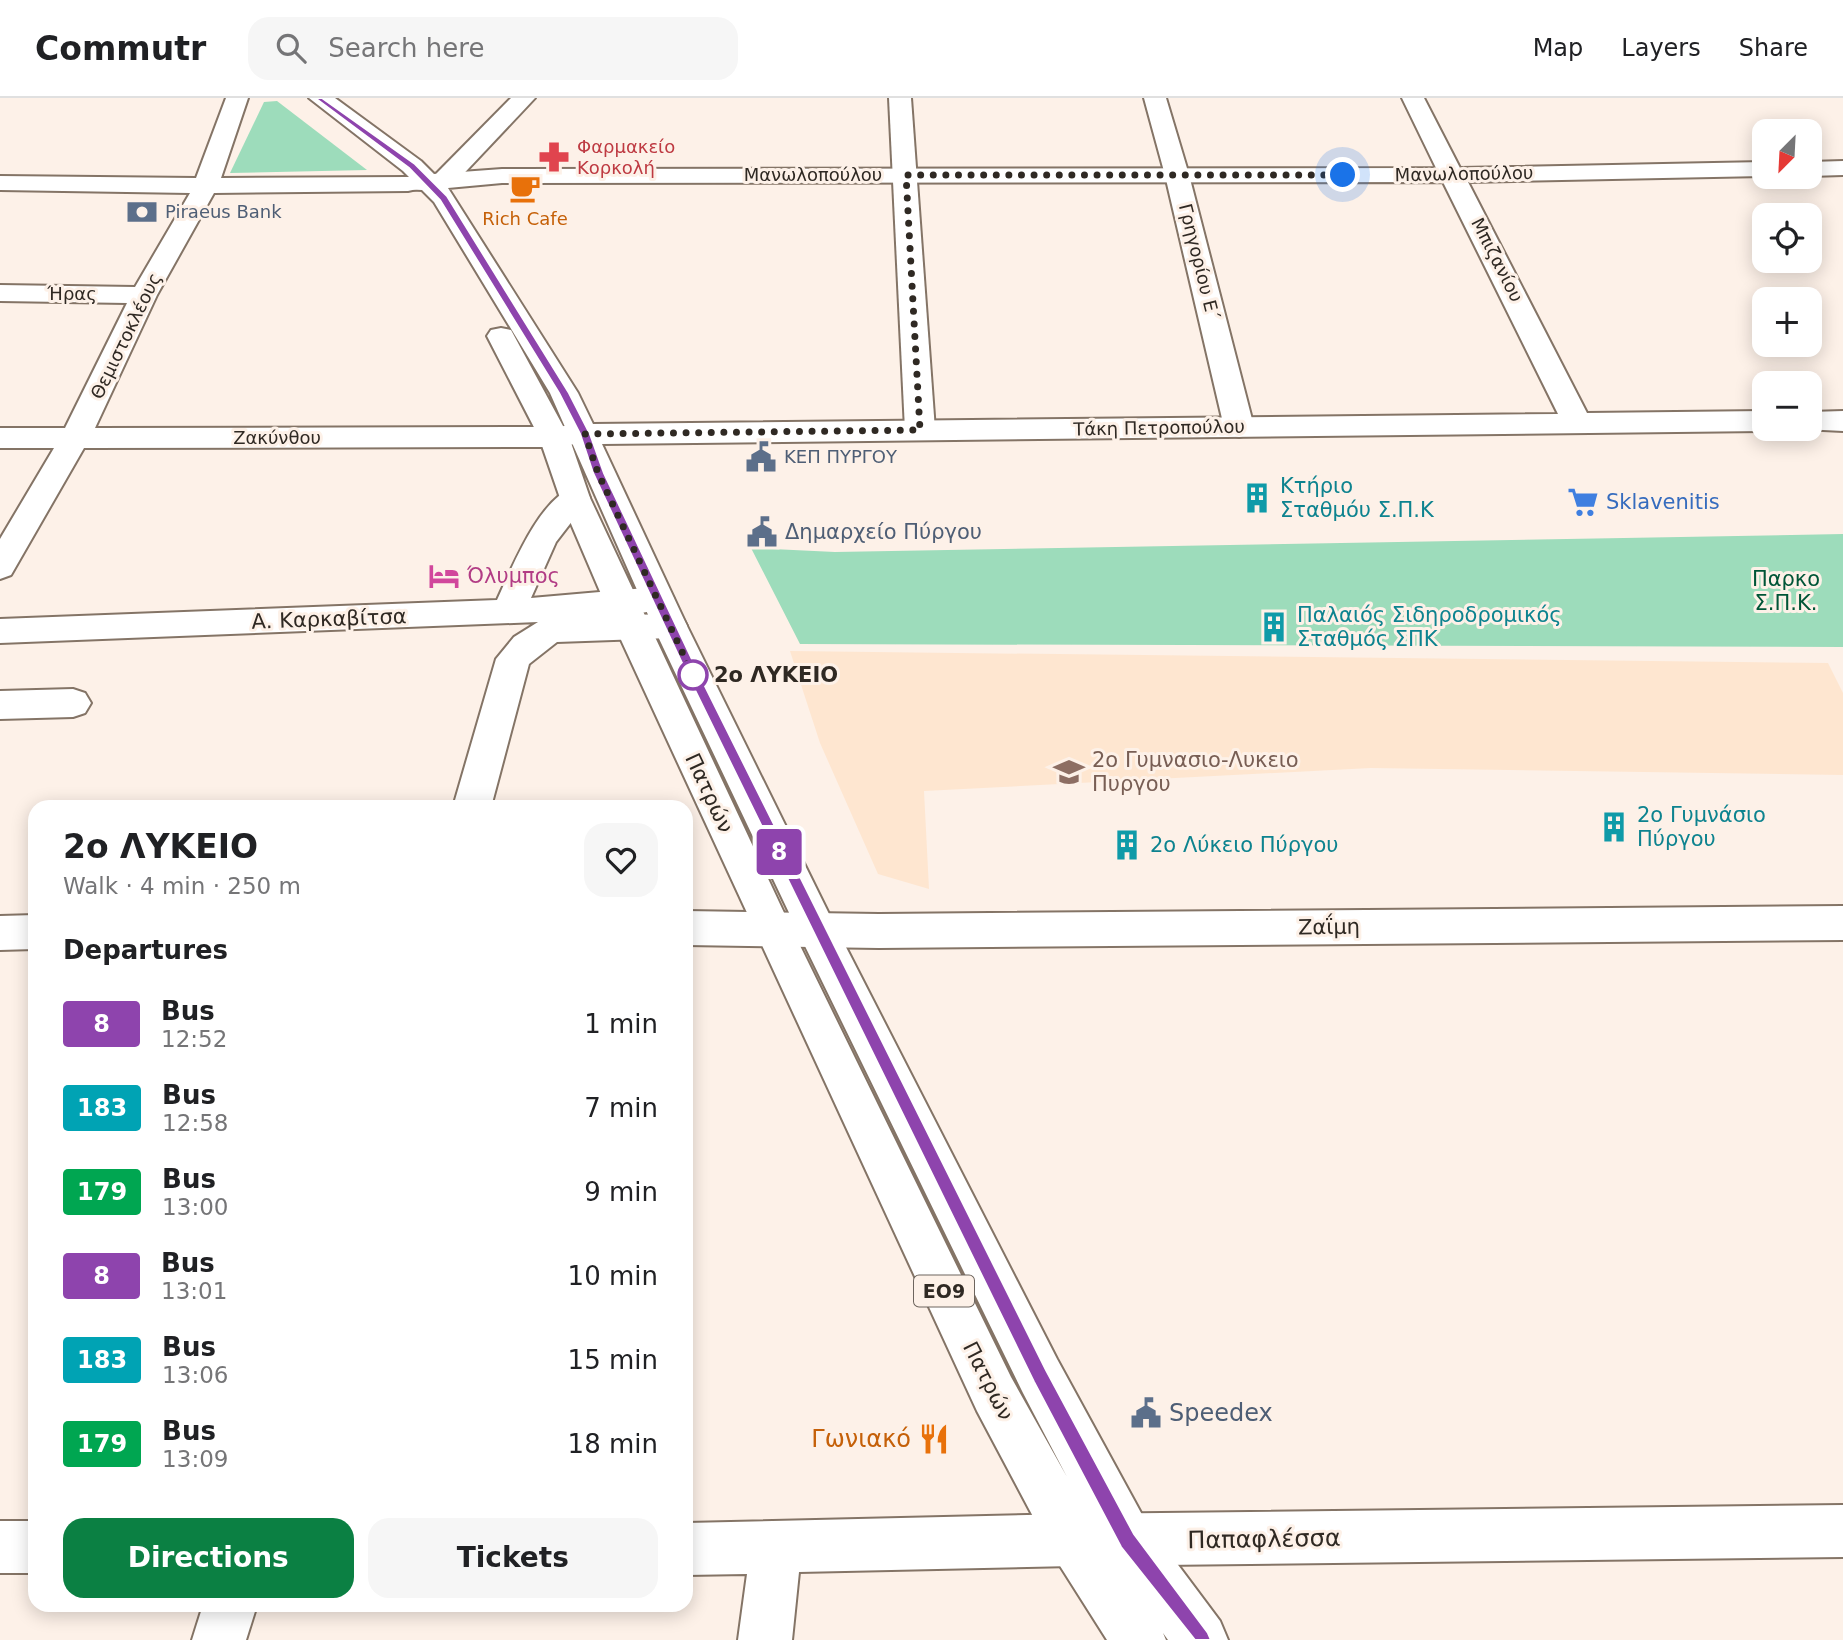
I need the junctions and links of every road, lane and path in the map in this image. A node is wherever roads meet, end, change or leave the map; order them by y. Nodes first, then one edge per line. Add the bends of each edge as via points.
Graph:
1 (237, 98) edge
2 (524, 98) edge
3 (900, 98) edge
4 (1154, 98) edge
5 (1413, 98) edge
6 (315, 99) edge
7 (1843, 168) edge
8 (1752, 169) edge
9 (1822, 169) edge
10 (906, 175) junction
11 (1177, 175) junction
12 (1453, 175) junction
13 (427, 182) junction
14 (0, 183) edge
15 (206, 187) junction
16 (0, 293) edge
17 (144, 295) junction
18 (1752, 421) edge
19 (1822, 421) edge
20 (1843, 421) edge
21 (1577, 423) junction
22 (1239, 427) junction
23 (920, 430) junction
24 (585, 434) junction
25 (554, 437) junction
26 (0, 438) edge
27 (75, 438) junction
28 (575, 498) junction
29 (0, 567) edge
30 (508, 612) junction
31 (645, 614) junction
32 (0, 631) edge
33 (73, 703) dead end
34 (0, 705) edge
35 (474, 800) edge
36 (1843, 923) edge
37 (693, 928) edge
38 (793, 928) junction
39 (28, 932) edge
40 (0, 933) edge
41 (1843, 1531) edge
42 (1073, 1540) junction
43 (1128, 1540) junction
44 (0, 1546) edge
45 (28, 1548) edge
46 (776, 1548) junction
47 (693, 1549) edge
48 (228, 1612) edge
49 (219, 1640) edge
50 (765, 1640) edge
51 (1139, 1640) edge
52 (1202, 1640) edge

1 - 15 main road, Θεμιστοκλέους
2 - 13 main road
3 - 10 main road
4 - 11 main road, Γρηγορίου Ε΄
5 - 12 main road, Μπιζανίου
6 - 13 main road, Πατρών / ΕΟ9
7 - 9 main road
8 - 12 main road, Μανωλοπούλου
10 - 11 main road, Μανωλοπούλου
10 - 13 main road, Μανωλοπούλου via 502,176
10 - 23 main road
11 - 12 main road, Μανωλοπούλου
11 - 22 main road, Γρηγορίου Ε΄
12 - 21 main road, Μπιζανίου
13 - 15 main road, Μανωλοπούλου
13 - 24 main road, Πατρών / ΕΟ9 via 444,198
13 - 25 main road, Πατρών / ΕΟ9 via 437,219
14 - 15 main road, Μανωλοπούλου
15 - 17 main road, Θεμιστοκλέους
16 - 17 main road, Ήρας
17 - 27 main road, Θεμιστοκλέους
18 - 21 main road, Τάκη Πετροπούλου
19 - 20 main road
21 - 22 main road, Τάκη Πετροπούλου
22 - 23 main road, Τάκη Πετροπούλου
23 - 24 main road, Τάκη Πετροπούλου
24 - 25 main road, Τάκη Πετροπούλου
24 - 31 main road, Πατρών / ΕΟ9
25 - 27 main road, Ζακύνθου
25 - 28 main road, Πατρών / ΕΟ9
26 - 27 main road, Ζακύνθου
27 - 29 main road, Θεμιστοκλέους
28 - 30 main road via 542,537
28 - 31 main road, Πατρών / ΕΟ9
30 - 31 main road, Α. Καρκαβίτσα
30 - 32 main road, Α. Καρκαβίτσα
31 - 35 main road via 552,630 524,646 513,659
31 - 38 main road, Πατρών / ΕΟ9
33 - 34 main road
36 - 38 main road, Ζαΐμη
37 - 38 main road, Ζαΐμη
38 - 42 main road, Πατρών / ΕΟ9 via 994,1394
38 - 43 main road, Πατρών / ΕΟ9
39 - 40 main road
41 - 43 main road, Παπαφλέσσα
42 - 43 main road, Παπαφλέσσα
42 - 46 main road, Παπαφλέσσα
42 - 51 main road, Πατρών / ΕΟ9
43 - 52 main road, Πατρών / ΕΟ9
44 - 45 main road
46 - 47 main road, Παπαφλέσσα
46 - 50 main road
48 - 49 main road

